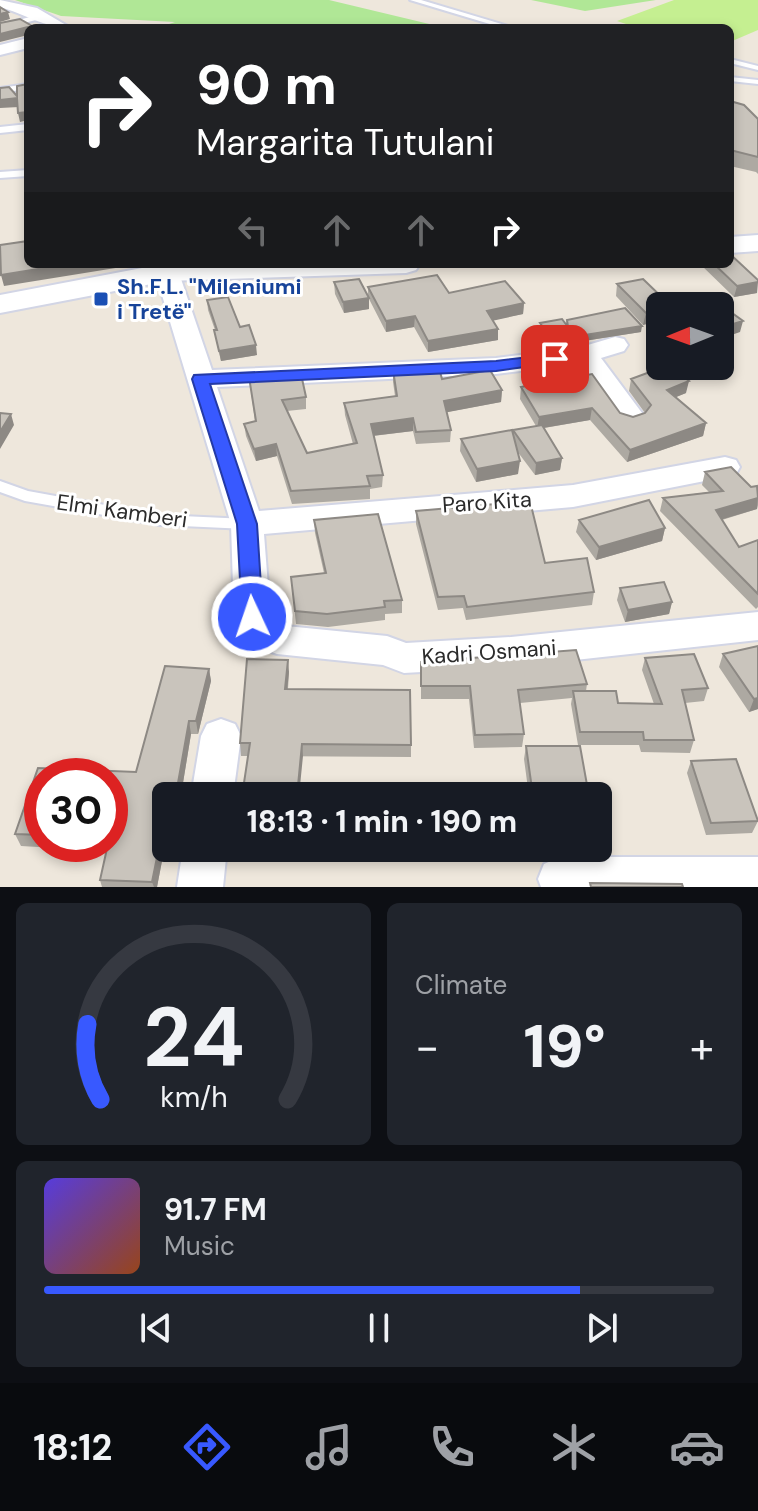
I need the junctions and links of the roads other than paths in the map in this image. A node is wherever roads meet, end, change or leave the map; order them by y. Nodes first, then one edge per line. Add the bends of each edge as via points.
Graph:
1 (413, 0) edge
2 (0, 2) edge
3 (41, 16) junction
4 (56, 24) edge
5 (497, 24) edge
6 (0, 27) edge
7 (24, 44) edge
8 (0, 50) edge
9 (734, 62) edge
10 (758, 68) edge
11 (734, 79) edge
12 (758, 82) edge
13 (24, 87) edge
14 (0, 91) edge
15 (24, 127) edge
16 (0, 130) edge
17 (24, 173) edge
18 (0, 175) edge
19 (758, 243) edge
20 (734, 245) edge
21 (166, 268) edge
22 (0, 304) edge
23 (615, 345) dead end
24 (585, 355) junction
25 (200, 379) junction
26 (630, 417) edge
27 (725, 467) edge
28 (0, 486) edge
29 (247, 524) junction
30 (758, 626) edge
31 (221, 736) dead end
32 (214, 782) edge
33 (203, 862) edge
34 (560, 879) dead end
35 (758, 879) edge
36 (695, 884) edge
37 (200, 887) edge

1 - 5 lane
2 - 3 street
3 - 4 street
3 - 6 lane
7 - 8 street
9 - 10 lane
11 - 12 lane
13 - 14 lane
15 - 16 lane
17 - 18 lane
19 - 20 street
21 - 22 street
21 - 25 street, Kadri Osmani
23 - 24 street
24 - 25 street via 496,366
24 - 26 street
25 - 29 street, Kadri Osmani
27 - 29 street, Paro Kita via 573,496
28 - 29 lane, Elmi Kamberi via 25,496 160,520
29 - 30 street, Kadri Osmani via 252,617 277,640 387,651 404,658
31 - 32 street
33 - 37 street
34 - 36 street
35 - 36 street

